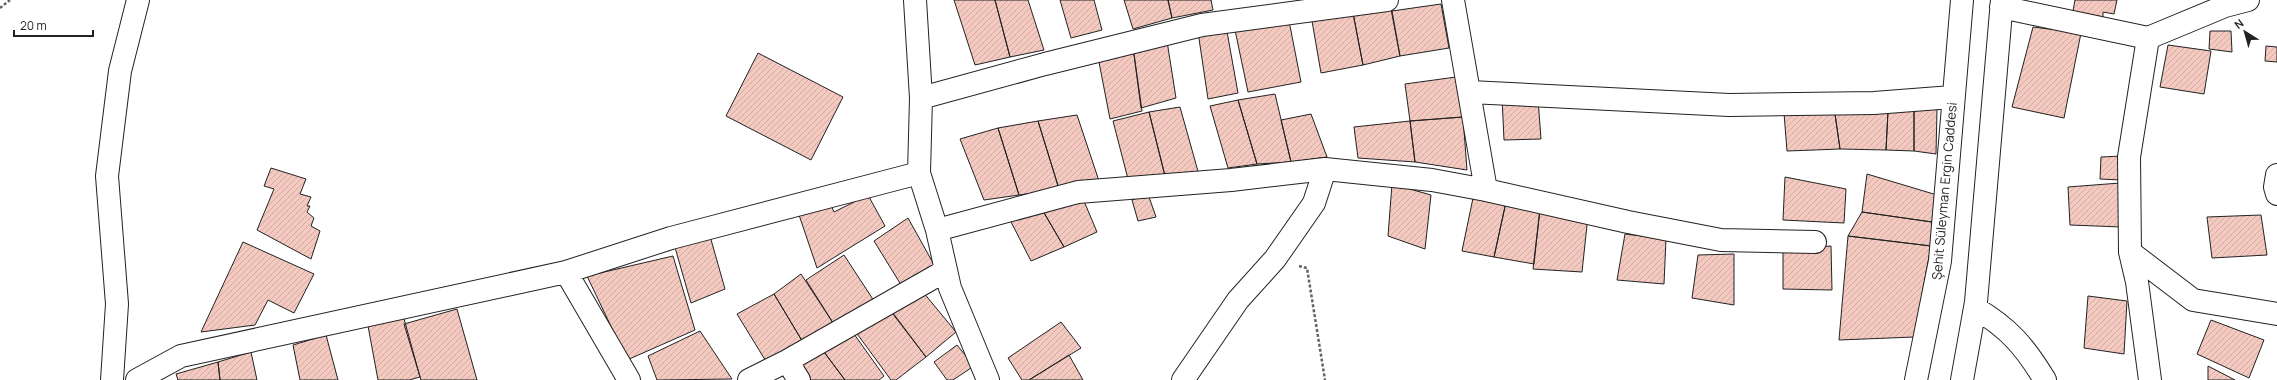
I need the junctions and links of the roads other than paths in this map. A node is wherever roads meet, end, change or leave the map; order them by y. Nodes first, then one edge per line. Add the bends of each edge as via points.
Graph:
1 (138, 0) edge
2 (915, 0) edge
3 (1387, 0) edge
4 (1453, 0) edge
5 (1962, 0) edge
6 (2248, 0) edge
7 (2001, 4) edge
8 (1290, 7) edge
9 (2148, 38) junction
10 (1470, 92) junction
11 (1952, 97) junction
12 (921, 98) junction
13 (1325, 169) junction
14 (919, 173) junction
15 (2277, 175) edge
16 (1486, 190) junction
17 (2277, 194) edge
18 (936, 230) junction
19 (1815, 242) dead end
20 (2130, 252) junction
21 (945, 271) junction
22 (566, 272) junction
23 (1975, 308) junction
24 (2277, 314) edge
25 (787, 361) junction
26 (112, 380) edge
27 (137, 380) edge
28 (629, 380) edge
29 (749, 380) edge
30 (799, 380) edge
31 (987, 380) edge
32 (1183, 380) edge
33 (1916, 380) edge
34 (1962, 380) edge
35 (2045, 380) edge
36 (2150, 380) edge

1 - 26 street via 120,71 107,176 117,304
2 - 12 street
3 - 8 street
4 - 10 street
5 - 11 street, Şehit Süleyman Ergin Caddesi
6 - 9 street via 2225,6
7 - 9 street
7 - 23 street
8 - 12 street via 1202,24
9 - 20 street via 2129,157
10 - 11 street via 1729,105 1874,103
10 - 16 street
11 - 33 street, Şehit Süleyman Ergin Caddesi via 1940,261
12 - 14 street
13 - 16 street via 1432,180
13 - 18 street via 1231,180 1078,192
13 - 32 street via 1314,203 1275,259 1238,300
14 - 18 street
14 - 22 street via 671,238
15 - 17 street via 2274,187
16 - 19 street via 1721,240
18 - 21 street
20 - 24 street via 2193,300
20 - 36 street via 2137,282
21 - 25 street
21 - 31 street
22 - 27 street via 181,356
22 - 28 street
23 - 34 street
23 - 35 street via 1998,322 2028,352
25 - 29 street
25 - 30 street

